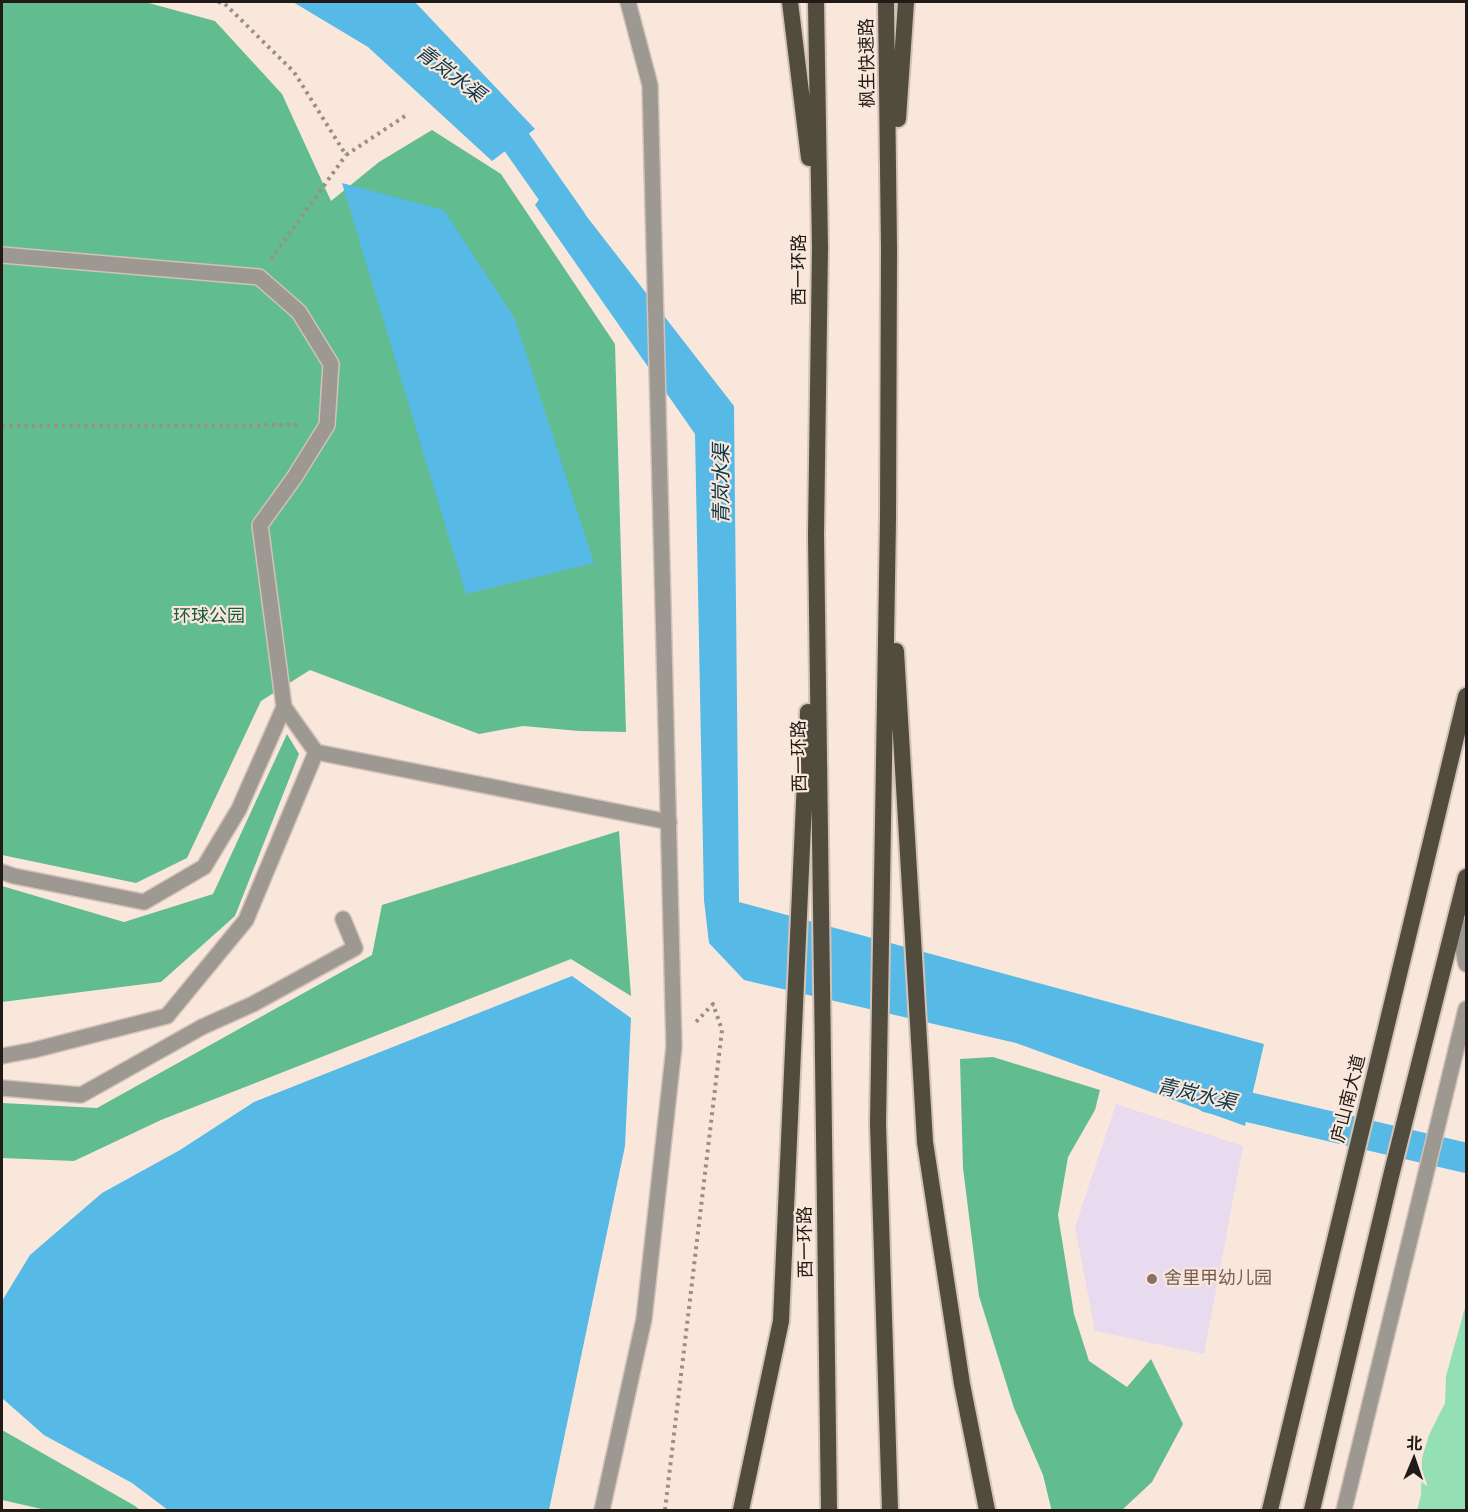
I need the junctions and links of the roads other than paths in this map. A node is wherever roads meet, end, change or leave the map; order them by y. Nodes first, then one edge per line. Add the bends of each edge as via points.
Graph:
1 (628, 2) edge
2 (790, 2) edge
3 (816, 2) edge
4 (886, 2) edge
5 (906, 2) edge
6 (820, 248) junction
7 (890, 249) junction
8 (2, 255) edge
9 (888, 519) junction
10 (816, 534) junction
11 (1467, 696) edge
12 (284, 707) junction
13 (316, 752) junction
14 (669, 822) junction
15 (2, 872) edge
16 (1467, 877) edge
17 (1456, 916) junction
18 (344, 919) dead end
19 (1467, 964) edge
20 (1467, 1009) edge
21 (2, 1056) edge
22 (2, 1088) edge
23 (602, 1510) edge
24 (741, 1510) edge
25 (829, 1510) edge
26 (890, 1510) edge
27 (987, 1510) edge
28 (1270, 1510) edge
29 (1312, 1510) edge
30 (1344, 1510) edge

1 - 14 street via 650,85
2 - 6 highway
3 - 6 highway, 西一环路
4 - 7 highway, 枫生快速路
5 - 7 highway
6 - 10 highway, 西一环路
7 - 9 highway
8 - 12 street via 259,277 299,312 331,363 327,425 260,525
9 - 26 highway via 878,1124
9 - 27 highway via 925,1142 962,1384
10 - 24 highway via 781,1321
10 - 25 highway, 西一环路
11 - 28 highway, 庐山南大道
12 - 13 street
12 - 15 street via 239,809 204,867 144,902
13 - 14 street
13 - 21 street via 246,920 167,1016
14 - 23 street via 674,1047 644,1319
16 - 17 highway
17 - 19 street
17 - 29 highway
18 - 22 street via 356,948 81,1095
20 - 30 street

